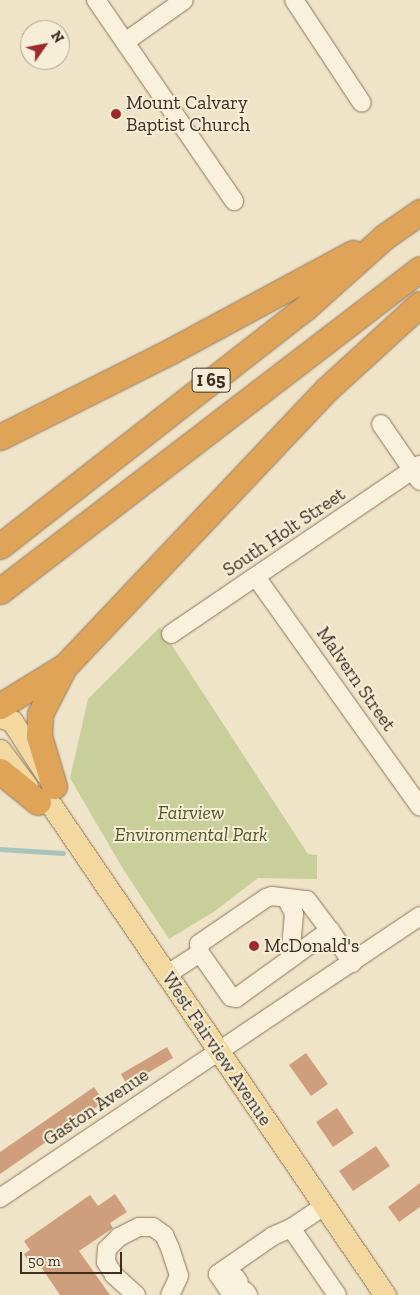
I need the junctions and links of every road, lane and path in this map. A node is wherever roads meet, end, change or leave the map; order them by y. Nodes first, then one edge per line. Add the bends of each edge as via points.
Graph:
1 (96, 0) edge
2 (184, 0) edge
3 (294, 0) edge
4 (125, 42) junction
5 (362, 103) dead end
6 (234, 201) dead end
7 (420, 212) edge
8 (384, 237) junction
9 (420, 269) edge
10 (420, 304) edge
11 (380, 424) dead end
12 (0, 437) edge
13 (418, 472) edge
14 (0, 546) edge
15 (256, 577) junction
16 (0, 590) edge
17 (171, 634) dead end
18 (65, 666) junction
19 (0, 706) edge
20 (0, 717) edge
21 (0, 750) edge
22 (0, 771) edge
23 (47, 797) junction
24 (420, 807) edge
25 (286, 898) junction
26 (420, 916) edge
27 (330, 930) junction
28 (200, 953) junction
29 (290, 959) junction
30 (352, 963) junction
31 (166, 975) junction
32 (218, 1052) junction
33 (0, 1198) edge
34 (324, 1206) junction
35 (291, 1228) junction
36 (241, 1291) edge
37 (136, 1295) edge
38 (170, 1295) edge
39 (337, 1295) edge
40 (385, 1295) edge

1 - 4 street
2 - 4 street
3 - 5 street
4 - 6 street
7 - 8 highway, I 65
8 - 12 highway via 171,352
8 - 14 highway, I 65 via 305,308
9 - 16 highway, I 65
10 - 18 highway via 320,396
11 - 13 street
13 - 15 street, South Holt Street
15 - 17 street, South Holt Street
15 - 24 street, Malvern Street
18 - 19 highway
18 - 23 highway via 40,714 39,736
20 - 23 main road, West Fairview Avenue via 12,721
21 - 23 main road, West Fairview Avenue
22 - 23 highway
23 - 31 main road, West Fairview Avenue
25 - 27 street via 311,902
25 - 28 street via 266,898 199,944
25 - 29 street via 294,914
26 - 30 street, Gaston Avenue
27 - 29 street
27 - 30 street
28 - 29 street via 231,997 236,998
28 - 31 street
30 - 32 street, Gaston Avenue
31 - 32 main road, West Fairview Avenue
32 - 33 street, Gaston Avenue
32 - 34 main road, West Fairview Avenue
34 - 35 street
34 - 40 main road, West Fairview Avenue
35 - 36 street via 272,1236 218,1274
35 - 39 street
37 - 38 street via 114,1275 106,1262 107,1249 119,1237 153,1227 164,1235 179,1276

